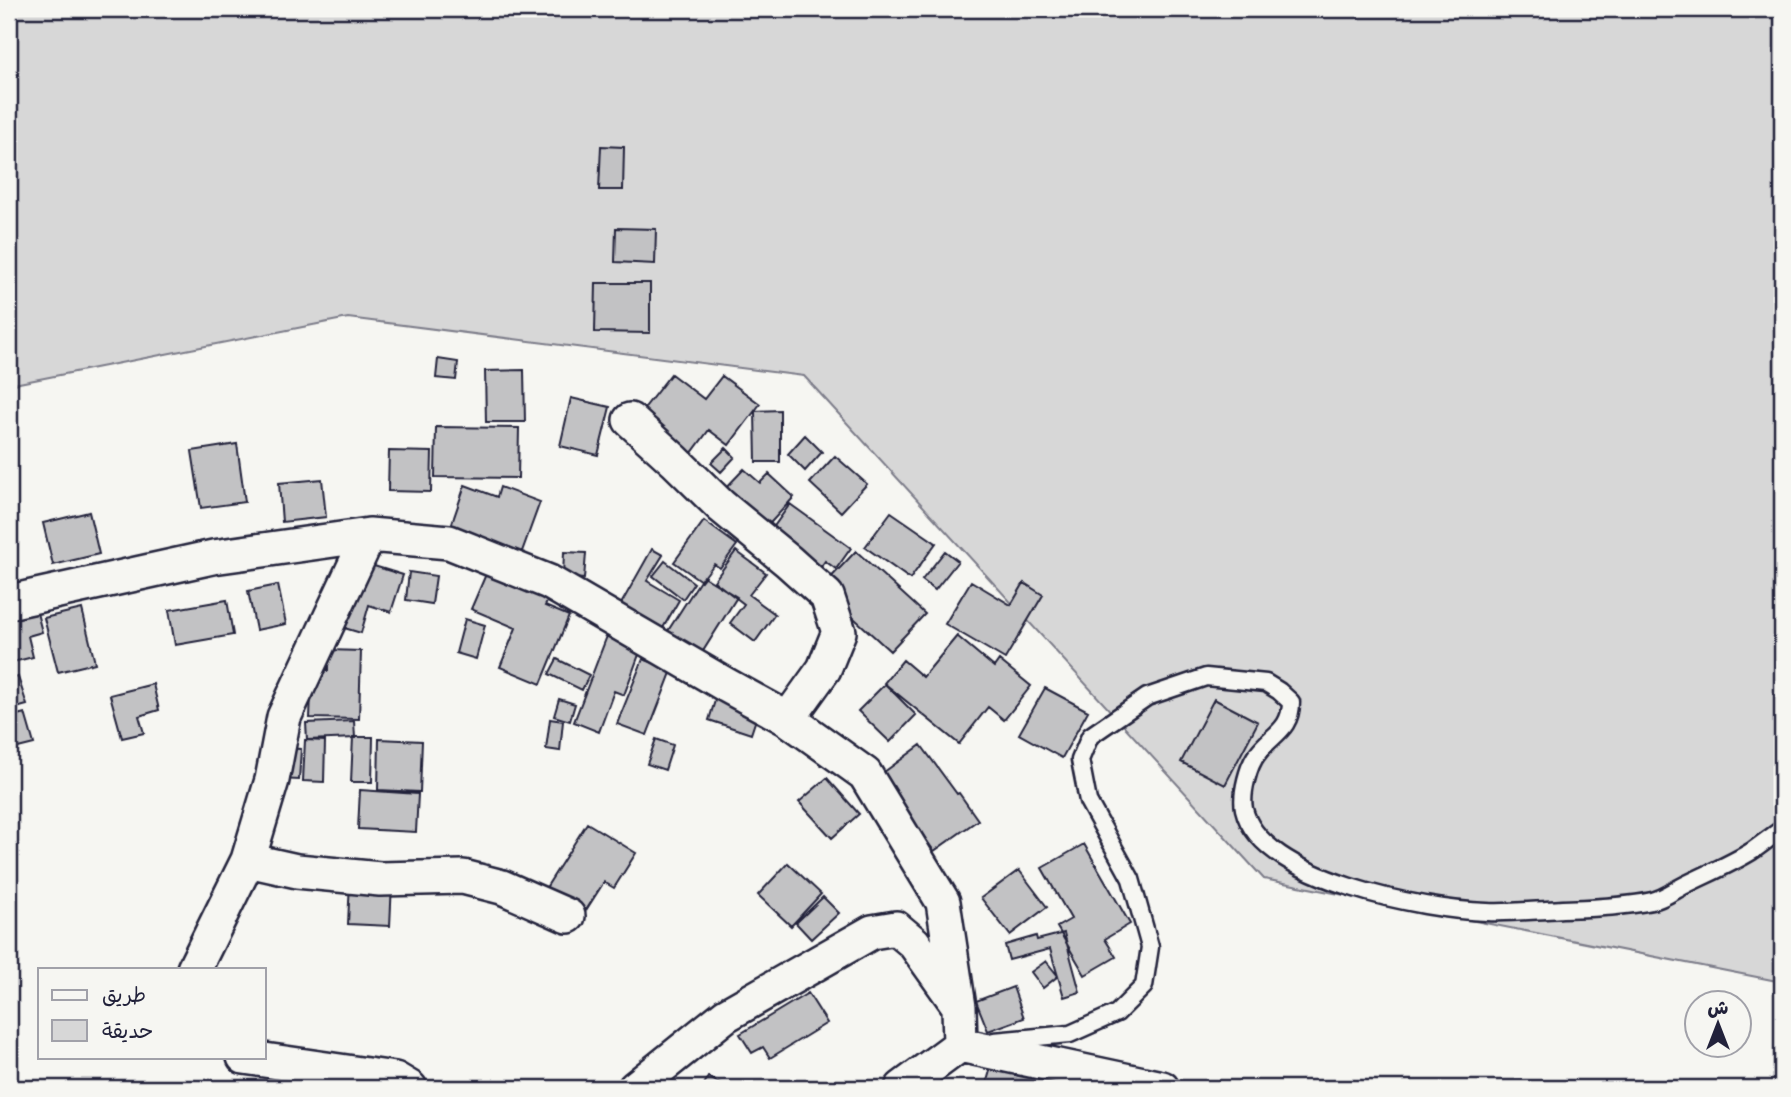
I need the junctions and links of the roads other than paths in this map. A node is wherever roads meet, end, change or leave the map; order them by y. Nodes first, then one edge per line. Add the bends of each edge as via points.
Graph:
1 (630, 420) dead end
2 (369, 535) junction
3 (9, 602) edge
4 (788, 719) junction
5 (1782, 830) edge
6 (248, 860) junction
7 (568, 916) dead end
8 (194, 968) edge
9 (959, 1007) junction
10 (960, 1045) junction
11 (251, 1058) edge
12 (410, 1088) edge
13 (635, 1088) edge
14 (902, 1088) edge
15 (1162, 1088) edge

1 - 4 street via 720,506 827,596 839,632 824,669
2 - 3 street via 213,557
2 - 4 street via 449,542 549,582
2 - 6 street via 284,718 272,780
4 - 9 street via 865,774 943,902
5 - 10 lane via 1750,852 1655,901 1487,912 1401,902 1334,882 1290,863 1266,844 1244,809 1244,792 1257,754 1285,727 1291,702 1266,683 1206,677 1147,697 1112,720 1090,736 1080,760 1088,801 1130,879 1150,947 1144,986 1117,1013 1070,1034
6 - 7 street via 297,871 380,879 463,877 502,887
6 - 8 street
9 - 10 street
9 - 13 street via 914,943 896,928 872,932 726,1015
10 - 14 street
10 - 15 street
11 - 12 street via 395,1079

